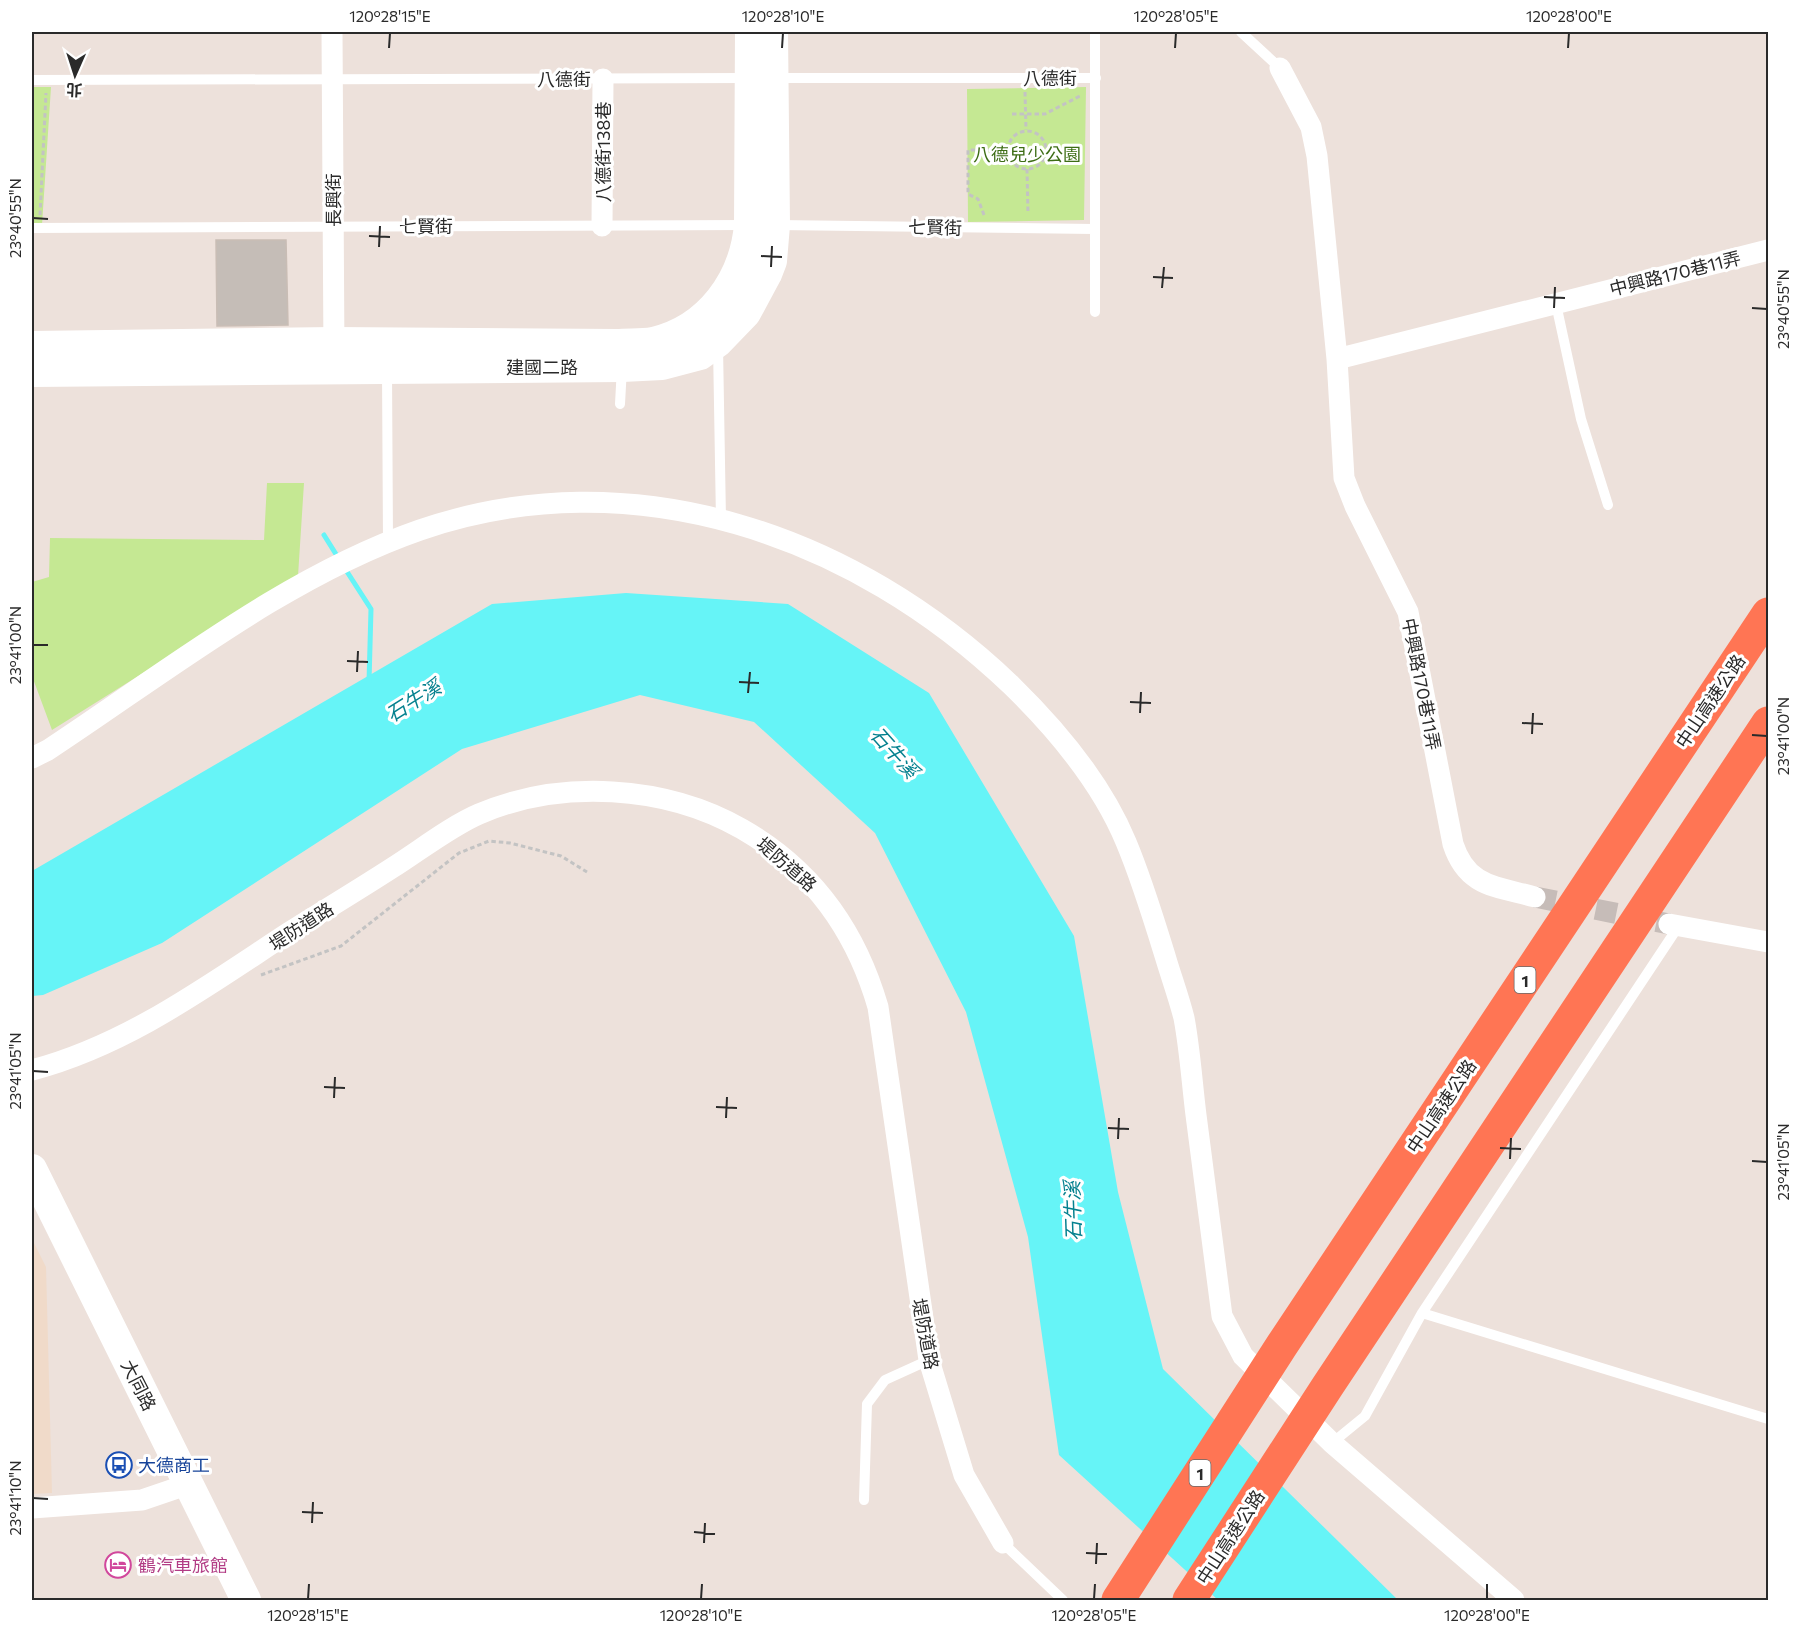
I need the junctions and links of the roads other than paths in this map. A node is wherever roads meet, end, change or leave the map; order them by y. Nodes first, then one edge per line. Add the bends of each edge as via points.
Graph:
1 (332, 32) edge
2 (750, 32) edge
3 (773, 32) edge
4 (1095, 32) edge
5 (1241, 32) edge
6 (1280, 68) joint
7 (762, 78) junction
8 (1096, 78) junction
9 (603, 79) junction
10 (32, 80) edge
11 (332, 80) junction
12 (762, 225) junction
13 (35, 226) edge
14 (602, 226) junction
15 (333, 227) junction
16 (1094, 228) junction
17 (1768, 250) edge
18 (1556, 304) junction
19 (1095, 312) dead end
20 (718, 342) junction
21 (32, 346) edge
22 (334, 355) junction
23 (1337, 359) junction
24 (387, 367) junction
25 (622, 367) junction
26 (32, 372) edge
27 (620, 404) dead end
28 (1608, 505) dead end
29 (721, 520) junction
30 (388, 542) junction
31 (1768, 614) edge
32 (1768, 723) edge
33 (32, 758) edge
34 (1535, 897) tunnel mouth
35 (1674, 926) joint
36 (1768, 942) edge
37 (32, 1070) edge
38 (32, 1169) edge
39 (1422, 1313) junction
40 (928, 1359) junction
41 (1768, 1419) edge
42 (1332, 1443) junction
43 (189, 1484) junction
44 (864, 1500) dead end
45 (32, 1508) edge
46 (1003, 1543) joint
47 (246, 1600) edge
48 (1063, 1600) edge
49 (1118, 1600) edge
50 (1190, 1600) edge
51 (1514, 1600) edge

1 - 11 street, 長興街
2 - 7 street, 建國二路
3 - 7 street, 建國二路
4 - 8 lane
5 - 6 lane, 中興路170巷11弄
6 - 23 street, 中興路170巷11弄 via 1306,116 1317,156
7 - 8 lane, 八德街
7 - 9 lane, 八德街
7 - 12 street, 建國二路
8 - 16 lane
9 - 11 lane, 八德街
9 - 14 street, 八德街138巷
10 - 11 lane, 八德街
11 - 15 street, 長興街
12 - 14 lane, 七賢街
12 - 16 lane, 七賢街
12 - 20 street, 建國二路 via 772,261 746,312
12 - 22 street, 建國二路 via 714,308 685,330 651,342
13 - 15 lane, 七賢街
14 - 15 lane, 七賢街
15 - 22 street, 長興街
16 - 19 lane
17 - 18 street, 中興路170巷11弄
18 - 23 street, 中興路170巷11弄
18 - 28 lane via 1581,419
20 - 25 street, 建國二路 via 700,355 682,361
20 - 29 lane
21 - 22 street, 建國二路
22 - 24 street, 建國二路
22 - 26 street, 建國二路
23 - 34 street, 中興路170巷11弄 via 1344,478 1408,612 1459,862 1470,876
24 - 25 street, 建國二路
24 - 30 lane
25 - 27 lane
29 - 30 street via 611,502 564,503 460,518
29 - 42 street via 784,538 826,556 891,591 945,628 979,654 1045,718 1101,795 1125,838 1184,1018 1222,1316 1243,1356
30 - 33 street via 283,594
31 - 49 highway, 中山高速公路 / 1
32 - 50 highway, 中山高速公路
35 - 36 street
35 - 39 lane
37 - 40 street, 堤防道路 via 128,1033 204,990 479,814 535,796 590,790 684,805 734,824 779,853 823,897 861,957 878,1007
38 - 43 street, 大同路
39 - 41 lane
39 - 42 lane via 1365,1416
40 - 44 lane via 885,1380 867,1404
40 - 46 street, 堤防道路 via 964,1475
42 - 51 street
43 - 45 street via 142,1500
43 - 47 street, 大同路
46 - 48 lane, 堤防道路

